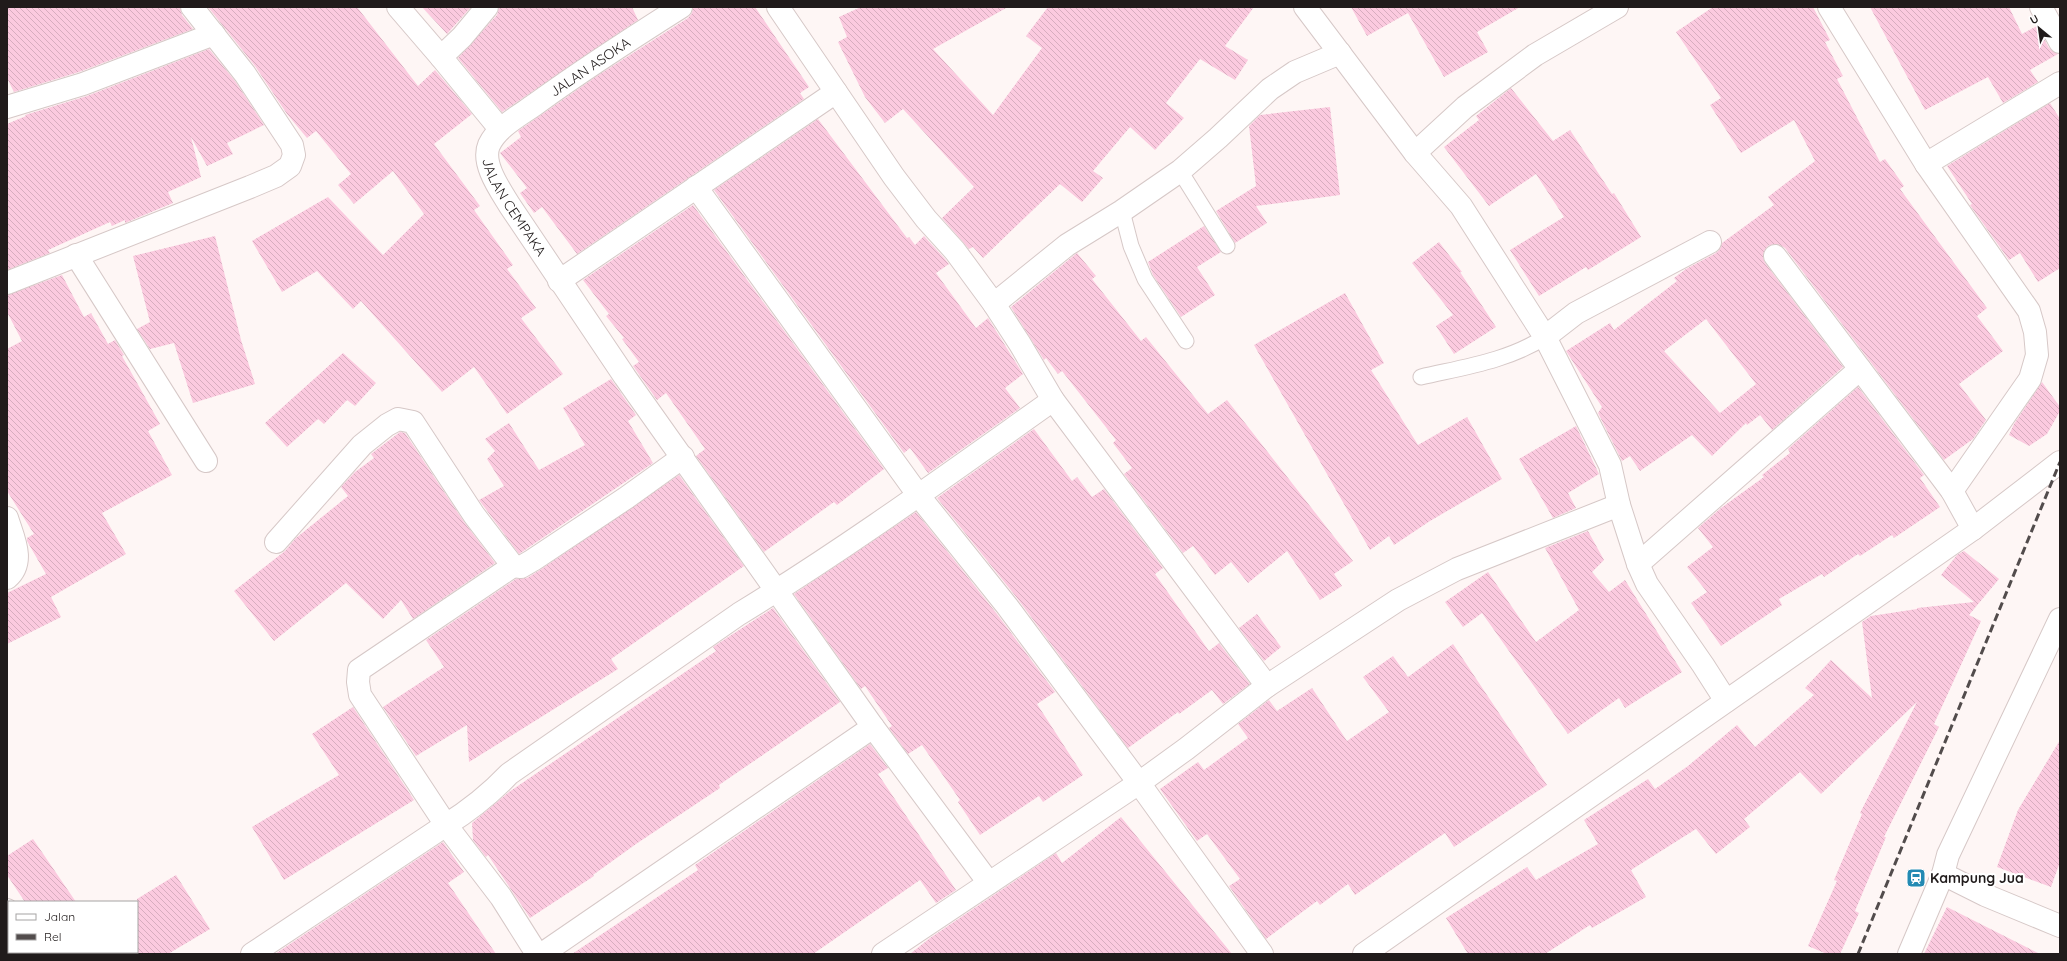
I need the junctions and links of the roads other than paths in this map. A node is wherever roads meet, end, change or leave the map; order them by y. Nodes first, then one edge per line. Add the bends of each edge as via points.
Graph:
1 (192, 7) edge
2 (398, 7) edge
3 (488, 7) edge
4 (681, 7) edge
5 (778, 7) edge
6 (1305, 7) edge
7 (1617, 7) edge
8 (1828, 7) edge
9 (2042, 7) edge
10 (214, 34) junction
11 (2060, 42) edge
12 (1340, 52) junction
13 (441, 57) junction
14 (2060, 83) edge
15 (836, 92) junction
16 (7, 107) edge
17 (500, 129) junction
18 (1415, 153) junction
19 (1926, 164) junction
20 (1180, 171) junction
21 (696, 187) junction
22 (1122, 211) junction
23 (1710, 242) dead end
24 (1227, 246) dead end
25 (76, 255) junction
26 (1776, 256) dead end
27 (559, 281) junction
28 (7, 283) edge
29 (994, 304) junction
30 (1545, 338) junction
31 (1186, 341) dead end
32 (1860, 369) junction
33 (1421, 377) dead end
34 (1053, 400) junction
35 (683, 457) junction
36 (206, 461) dead end
37 (2060, 462) edge
38 (1952, 491) junction
39 (918, 496) junction
40 (1619, 505) junction
41 (7, 518) edge
42 (1973, 529) junction
43 (276, 542) dead end
44 (1638, 564) junction
45 (513, 566) junction
46 (7, 578) edge
47 (778, 591) junction
48 (2060, 619) edge
49 (1267, 686) junction
50 (1726, 701) junction
51 (873, 727) junction
52 (1139, 783) junction
53 (446, 825) junction
54 (1943, 874) junction
55 (989, 883) junction
56 (2060, 926) edge
57 (252, 954) edge
58 (537, 954) edge
59 (542, 954) edge
60 (883, 954) edge
61 (1262, 954) edge
62 (1364, 954) edge
63 (1909, 954) edge

1 - 10 street
2 - 13 street
3 - 13 street via 462,38
4 - 17 street, JALAN ASOKA
5 - 15 street
6 - 12 street
7 - 18 street via 1535,55 1465,107
8 - 19 street
9 - 11 street
10 - 16 street via 83,84
10 - 25 street via 245,74 292,144 294,155 290,166 276,176
12 - 18 street
12 - 20 street via 1295,72 1270,89
13 - 17 street
14 - 19 street
15 - 21 street
15 - 29 street via 894,177 926,219 955,251
17 - 27 street, JALAN CEMPAKA via 489,146 488,164 510,206
18 - 30 street via 1461,206
19 - 38 street via 2028,311 2035,332 2038,355 2030,379
20 - 22 street
20 - 24 lane
21 - 27 street
21 - 39 street
22 - 29 street via 1067,245
22 - 31 lane via 1131,246 1144,278
23 - 30 street via 1576,313
25 - 28 street
25 - 36 street
26 - 32 street
27 - 35 street, JALAN CEMPAKA
29 - 34 street
30 - 33 lane via 1505,358
30 - 40 street via 1610,465
32 - 38 street
32 - 44 street
34 - 39 street
34 - 49 street
35 - 45 street via 533,560 521,567
35 - 47 street, JALAN CEMPAKA
37 - 42 street
38 - 42 street
39 - 47 street
39 - 52 street via 1007,606
40 - 44 street
40 - 49 street via 1457,569 1398,600
41 - 46 street via 17,549 16,565
42 - 50 street
43 - 45 street via 362,445 398,419 413,422 474,515
44 - 50 street via 1651,590
45 - 53 street via 359,670 360,695
47 - 51 street, JALAN CEMPAKA
47 - 53 street via 739,614 509,774 485,798
48 - 54 street via 1948,855
49 - 52 street
50 - 62 street
51 - 55 street, JALAN CEMPAKA
51 - 59 street
52 - 55 street
52 - 61 street
53 - 57 street
53 - 58 street via 501,897
54 - 56 street via 1985,895
54 - 63 street
55 - 60 street

